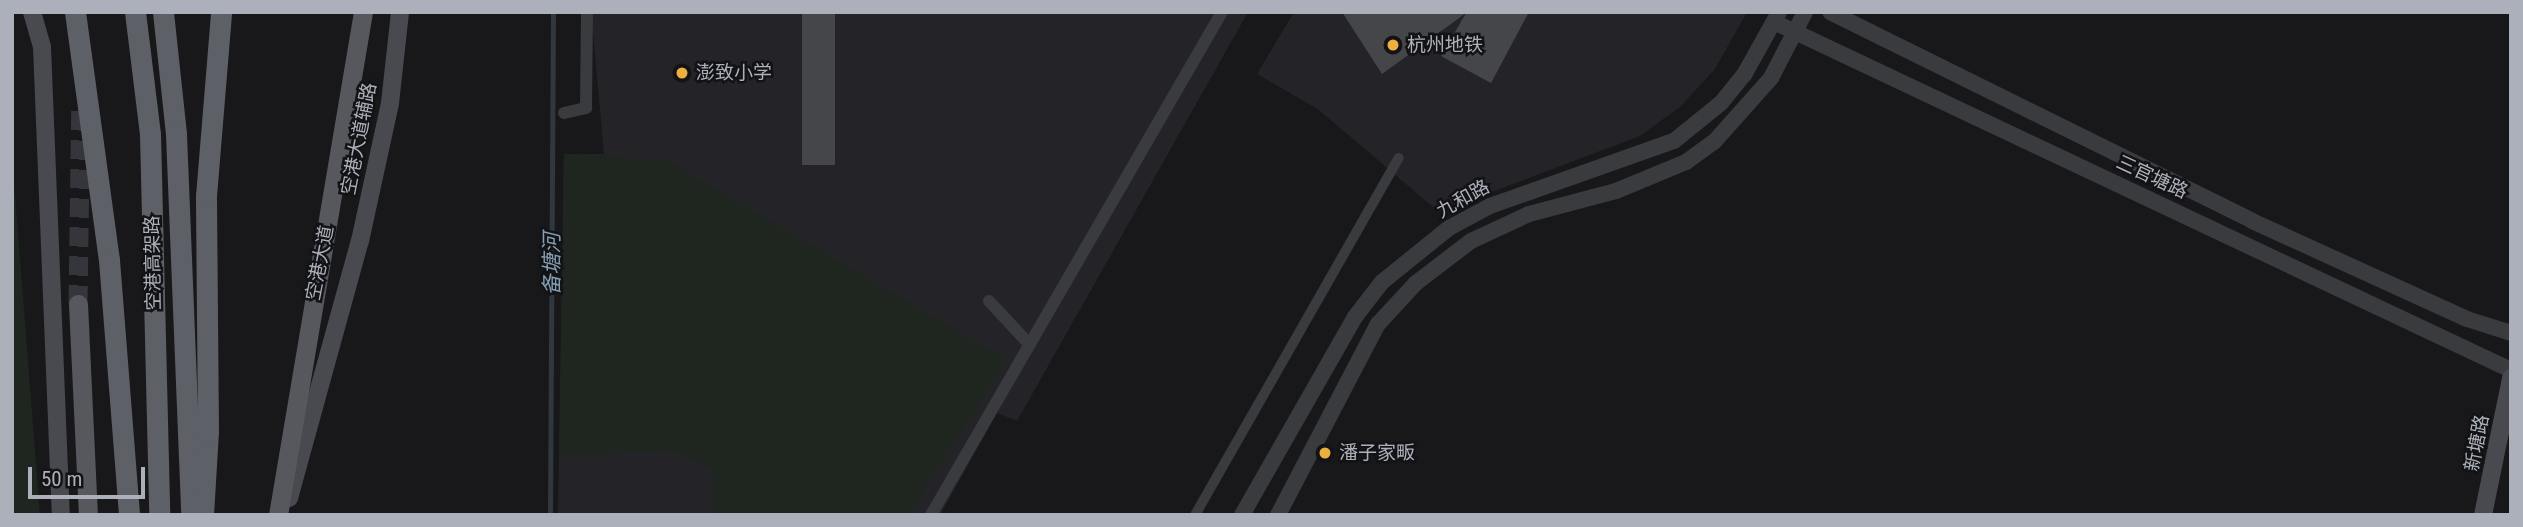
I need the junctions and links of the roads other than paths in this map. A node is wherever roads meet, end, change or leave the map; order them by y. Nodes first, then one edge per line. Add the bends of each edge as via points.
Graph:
1 (32, 12) edge
2 (75, 12) edge
3 (135, 12) edge
4 (163, 12) edge
5 (221, 12) edge
6 (363, 12) edge
7 (400, 12) edge
8 (587, 12) edge
9 (1222, 12) edge
10 (1805, 12) edge
11 (1830, 12) edge
12 (1777, 17) edge
13 (1797, 33) junction
14 (564, 113) dead end
15 (1399, 158) dead end
16 (989, 301) dead end
17 (78, 304) tunnel mouth
18 (2511, 333) edge
19 (1030, 345) junction
20 (2511, 370) edge
21 (2511, 378) edge
22 (61, 515) edge
23 (88, 515) edge
24 (128, 515) edge
25 (159, 515) edge
26 (191, 515) edge
27 (203, 515) edge
28 (278, 515) edge
29 (284, 515) edge
30 (932, 515) edge
31 (1195, 515) edge
32 (1242, 515) edge
33 (1278, 515) edge
34 (2483, 515) edge

1 - 22 main road via 42,47 45,98
2 - 24 highway via 109,260
3 - 25 highway, 空港高架路 via 150,134
4 - 26 highway, 空港高架路 via 177,134
5 - 27 highway via 206,196 208,431
6 - 28 main road, 空港大道
7 - 29 main road, 空港大道辅路 via 390,103 360,241
8 - 14 street via 586,108
9 - 19 street
10 - 13 street
11 - 18 street, 三官塘路 via 2252,221 2467,319
12 - 13 street, 三官塘路
12 - 32 street, 九和路 via 1721,103 1674,141 1490,206 1449,228 1382,282 1355,317
13 - 20 street, 三官塘路
13 - 33 street via 1746,110 1686,162 1616,191 1529,214 1471,241 1416,283 1378,324
15 - 31 street
16 - 19 street
17 - 23 main road
19 - 30 street
21 - 34 main road, 新塘路

